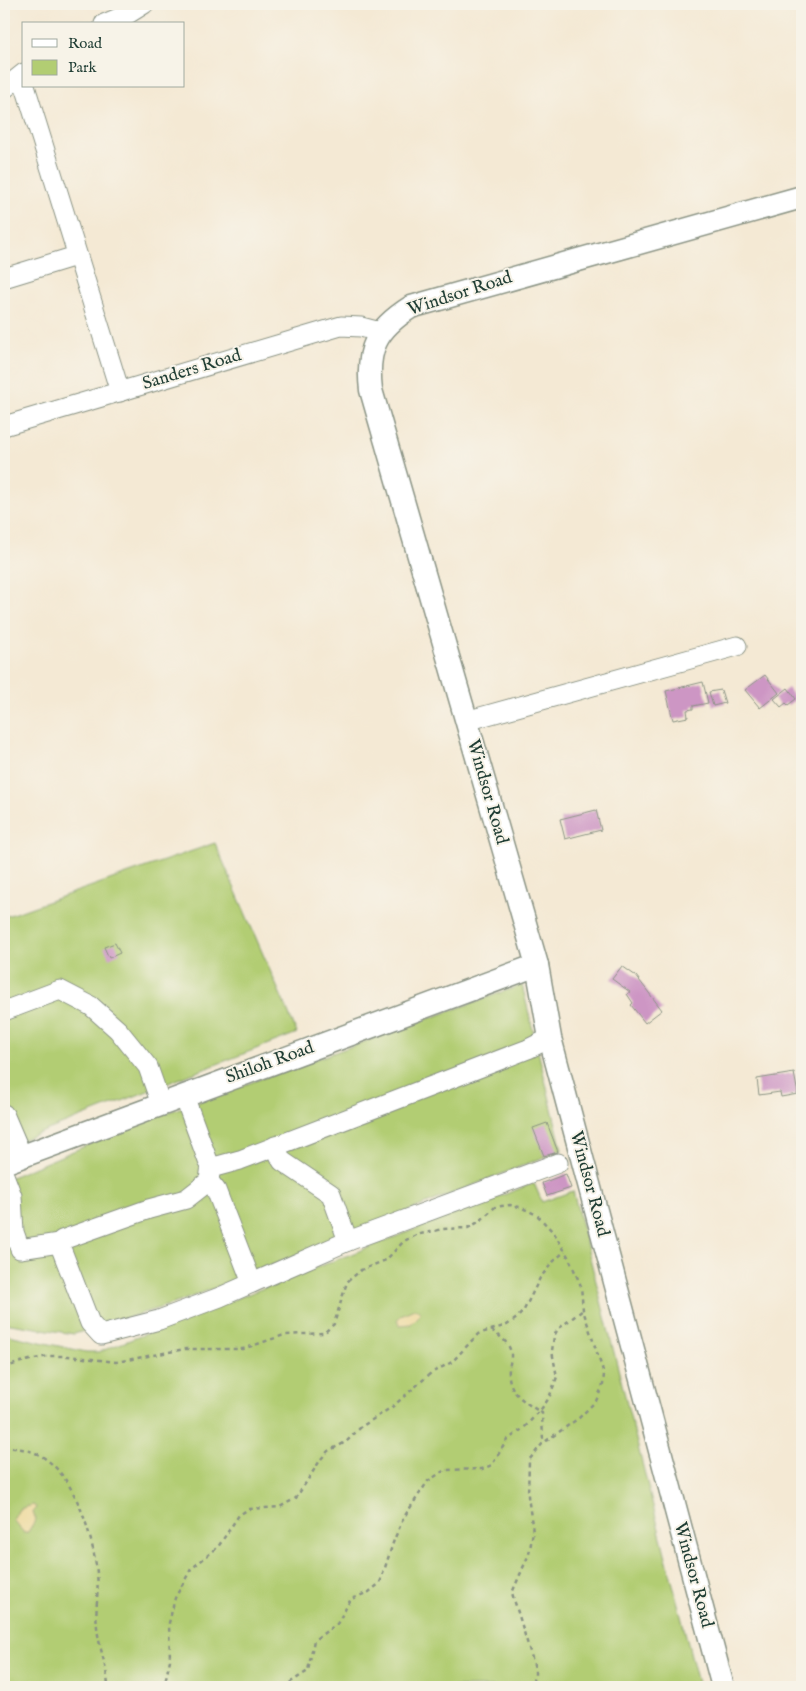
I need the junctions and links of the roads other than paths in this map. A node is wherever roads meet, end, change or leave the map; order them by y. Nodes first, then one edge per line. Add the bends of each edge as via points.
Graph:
1 (144, 4) edge
2 (109, 22) edge
3 (22, 80) edge
4 (26, 88) edge
5 (4, 89) edge
6 (802, 197) edge
7 (76, 256) junction
8 (4, 278) edge
9 (380, 332) junction
10 (120, 392) junction
11 (4, 426) edge
12 (737, 646) dead end
13 (466, 721) junction
14 (537, 965) junction
15 (4, 1011) edge
16 (550, 1038) junction
17 (184, 1096) junction
18 (161, 1104) junction
19 (4, 1114) edge
20 (275, 1146) junction
21 (13, 1159) edge
22 (558, 1163) dead end
23 (210, 1173) junction
24 (4, 1175) edge
25 (348, 1241) junction
26 (59, 1243) junction
27 (252, 1283) junction
28 (723, 1687) edge

1 - 2 street
3 - 5 street
4 - 7 street
6 - 9 main road, Windsor Road via 411,307 394,317
7 - 8 street
7 - 10 street
9 - 10 street, Sanders Road via 361,326 341,326
9 - 13 main road, Windsor Road via 372,348 371,390
10 - 11 street, Sanders Road
12 - 13 street
13 - 14 main road, Windsor Road
14 - 16 main road, Windsor Road
14 - 17 main road, Shiloh Road
15 - 18 street via 60,990 91,1006 118,1030 148,1067
16 - 20 street
16 - 28 main road, Windsor Road
17 - 18 main road, Shiloh Road
17 - 23 street
18 - 21 main road, Shiloh Road
19 - 21 street
20 - 23 street via 218,1166
20 - 25 street via 282,1161 331,1194
22 - 25 street
23 - 26 street via 186,1199 149,1208
23 - 27 street
24 - 26 street via 12,1196 14,1232 20,1249
25 - 27 street
26 - 27 street via 90,1322 101,1335 159,1320

